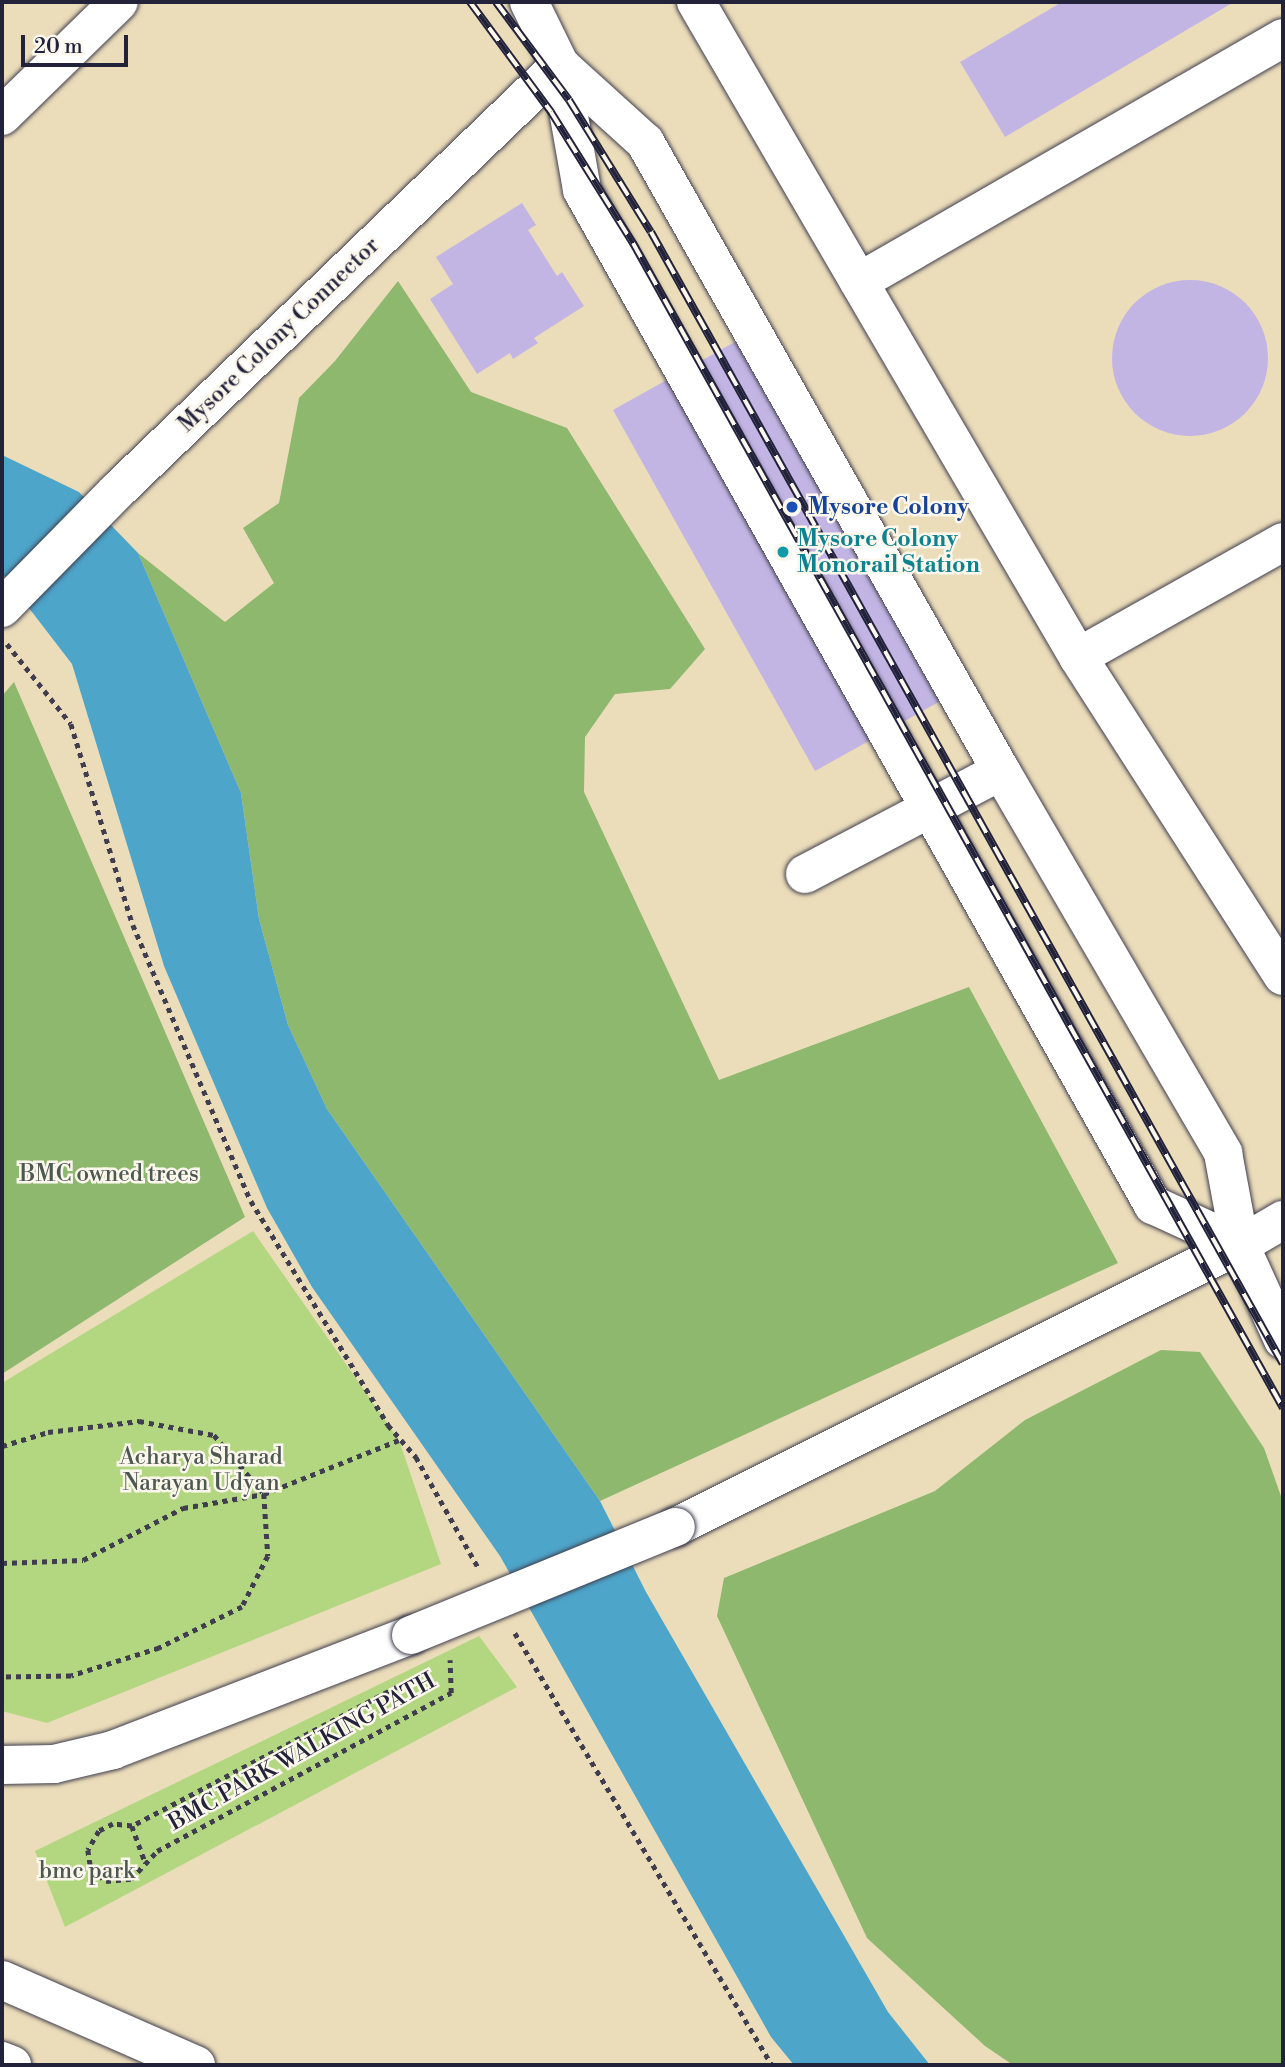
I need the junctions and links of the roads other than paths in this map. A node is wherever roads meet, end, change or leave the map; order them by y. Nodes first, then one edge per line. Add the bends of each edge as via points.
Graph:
1 (119, 2) edge
2 (530, 2) edge
3 (696, 2) edge
4 (1283, 38) edge
5 (560, 65) junction
6 (2, 116) edge
7 (859, 282) junction
8 (1283, 542) edge
9 (2, 608) edge
10 (1078, 657) junction
11 (1001, 772) junction
12 (930, 811) junction
13 (805, 874) dead end
14 (1283, 976) edge
15 (1283, 1220) edge
16 (1240, 1245) junction
17 (1283, 1340) edge
18 (2, 1765) edge
19 (2, 1980) edge
20 (2, 2061) edge
21 (12, 2065) edge
22 (196, 2065) edge

1 - 6 main road
2 - 5 main road
3 - 7 main road
4 - 7 main road
5 - 9 main road, Mysore Colony Connector via 117,491
5 - 11 main road via 645,142
5 - 12 main road via 582,190
7 - 10 main road
8 - 10 main road
10 - 14 main road
11 - 12 main road
11 - 16 main road via 1223,1153
12 - 13 main road
12 - 16 main road via 1153,1205
15 - 16 main road
16 - 17 main road
16 - 18 main road, bridge via 676,1527 113,1750 54,1764
19 - 22 main road
20 - 21 main road

